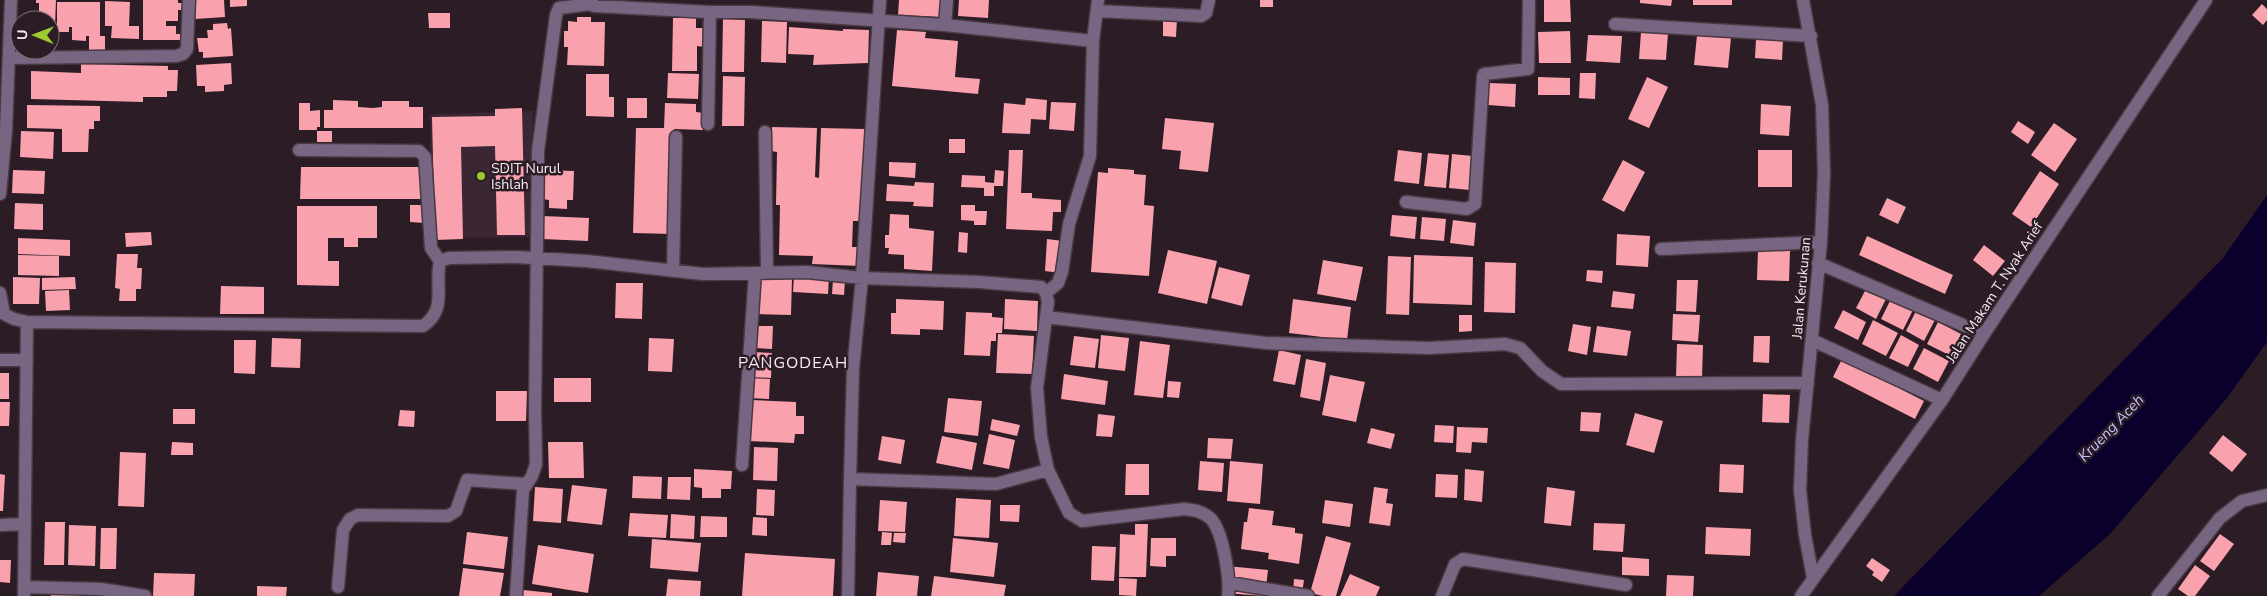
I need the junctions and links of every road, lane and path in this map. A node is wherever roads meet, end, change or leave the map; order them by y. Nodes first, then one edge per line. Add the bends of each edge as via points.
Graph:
1 (11, 0) edge
2 (189, 0) edge
3 (880, 0) edge
4 (947, 0) edge
5 (1209, 0) edge
6 (1529, 0) edge
7 (1803, 0) edge
8 (2206, 0) edge
9 (591, 2) edge
10 (1098, 5) edge
11 (751, 6) edge
12 (710, 12) junction
13 (878, 20) junction
14 (1615, 24) dead end
15 (945, 25) junction
16 (1811, 36) junction
17 (1093, 41) junction
18 (9, 58) junction
19 (708, 124) dead end
20 (765, 132) dead end
21 (676, 137) dead end
22 (300, 150) dead end
23 (0, 194) edge
24 (1406, 202) dead end
25 (1821, 242) junction
26 (1661, 249) dead end
27 (536, 259) junction
28 (440, 261) junction
29 (1818, 263) junction
30 (673, 271) junction
31 (761, 273) junction
32 (862, 278) junction
33 (1046, 292) junction
34 (0, 293) edge
35 (1046, 317) junction
36 (27, 322) junction
37 (1984, 334) junction
38 (1812, 340) junction
39 (0, 360) edge
40 (27, 360) junction
41 (1808, 383) junction
42 (1942, 400) junction
43 (742, 465) dead end
44 (1048, 470) junction
45 (850, 479) junction
46 (526, 484) junction
47 (2267, 495) edge
48 (25, 524) junction
49 (0, 525) edge
50 (1813, 578) junction
51 (1230, 583) junction
52 (1626, 585) dead end
53 (338, 587) dead end
54 (24, 592) edge
55 (145, 596) edge
56 (516, 596) edge
57 (848, 596) edge
58 (1228, 596) edge
59 (1308, 596) edge
60 (1442, 596) edge
61 (1801, 596) edge
62 (2158, 596) edge

1 - 18 street
2 - 18 street via 187,49 183,54
3 - 13 street
4 - 15 street
5 - 10 street via 1206,13 1201,16
6 - 24 street via 1528,69 1483,76 1475,204 1467,209
7 - 16 street, Jalan Kerukunan
8 - 37 street, Jalan Makam T. Nyak Arief
9 - 12 street via 598,6
9 - 27 street via 566,5 559,8 556,15 538,151
10 - 17 street
11 - 12 street
11 - 13 street
12 - 19 street
13 - 15 street
13 - 32 street
14 - 16 street
15 - 17 street
16 - 25 street, Jalan Kerukunan via 1822,105
17 - 33 street via 1090,156 1069,224 1062,272 1058,283
18 - 23 street
20 - 31 street
21 - 30 street
22 - 28 street via 419,151 425,157 431,248
25 - 26 street
25 - 29 street, Jalan Kerukunan
27 - 28 street via 449,258
27 - 30 street
27 - 46 street via 536,464
28 - 36 street via 439,308 432,320 423,326
29 - 37 street
29 - 38 street, Jalan Kerukunan
30 - 31 street
31 - 32 street via 807,272
31 - 43 street
32 - 33 street via 979,282 1041,287
32 - 45 street via 853,369
33 - 35 street
34 - 36 street via 4,314
35 - 41 street via 1266,343 1429,348 1505,344 1520,348 1542,371 1561,384
35 - 44 street via 1037,388 1041,437
36 - 40 street
37 - 42 street, Jalan Makam T. Nyak Arief
38 - 41 street, Jalan Kerukunan
38 - 42 street
39 - 40 street
40 - 48 street
41 - 50 street, Jalan Kerukunan via 1800,490
42 - 50 street, Jalan Makam T. Nyak Arief
44 - 45 street via 996,484
44 - 51 street via 1069,513 1082,521 1184,509 1198,511 1211,519 1219,532
45 - 57 street
46 - 53 street via 467,480 456,511 448,516 358,515 350,519 343,530
46 - 56 street
47 - 62 street via 2242,501 2220,518
48 - 49 street
48 - 54 street
50 - 61 street, Jalan Makam T. Nyak Arief
51 - 58 street
51 - 59 street
52 - 60 street via 1463,559 1455,564
54 - 55 street via 101,589

